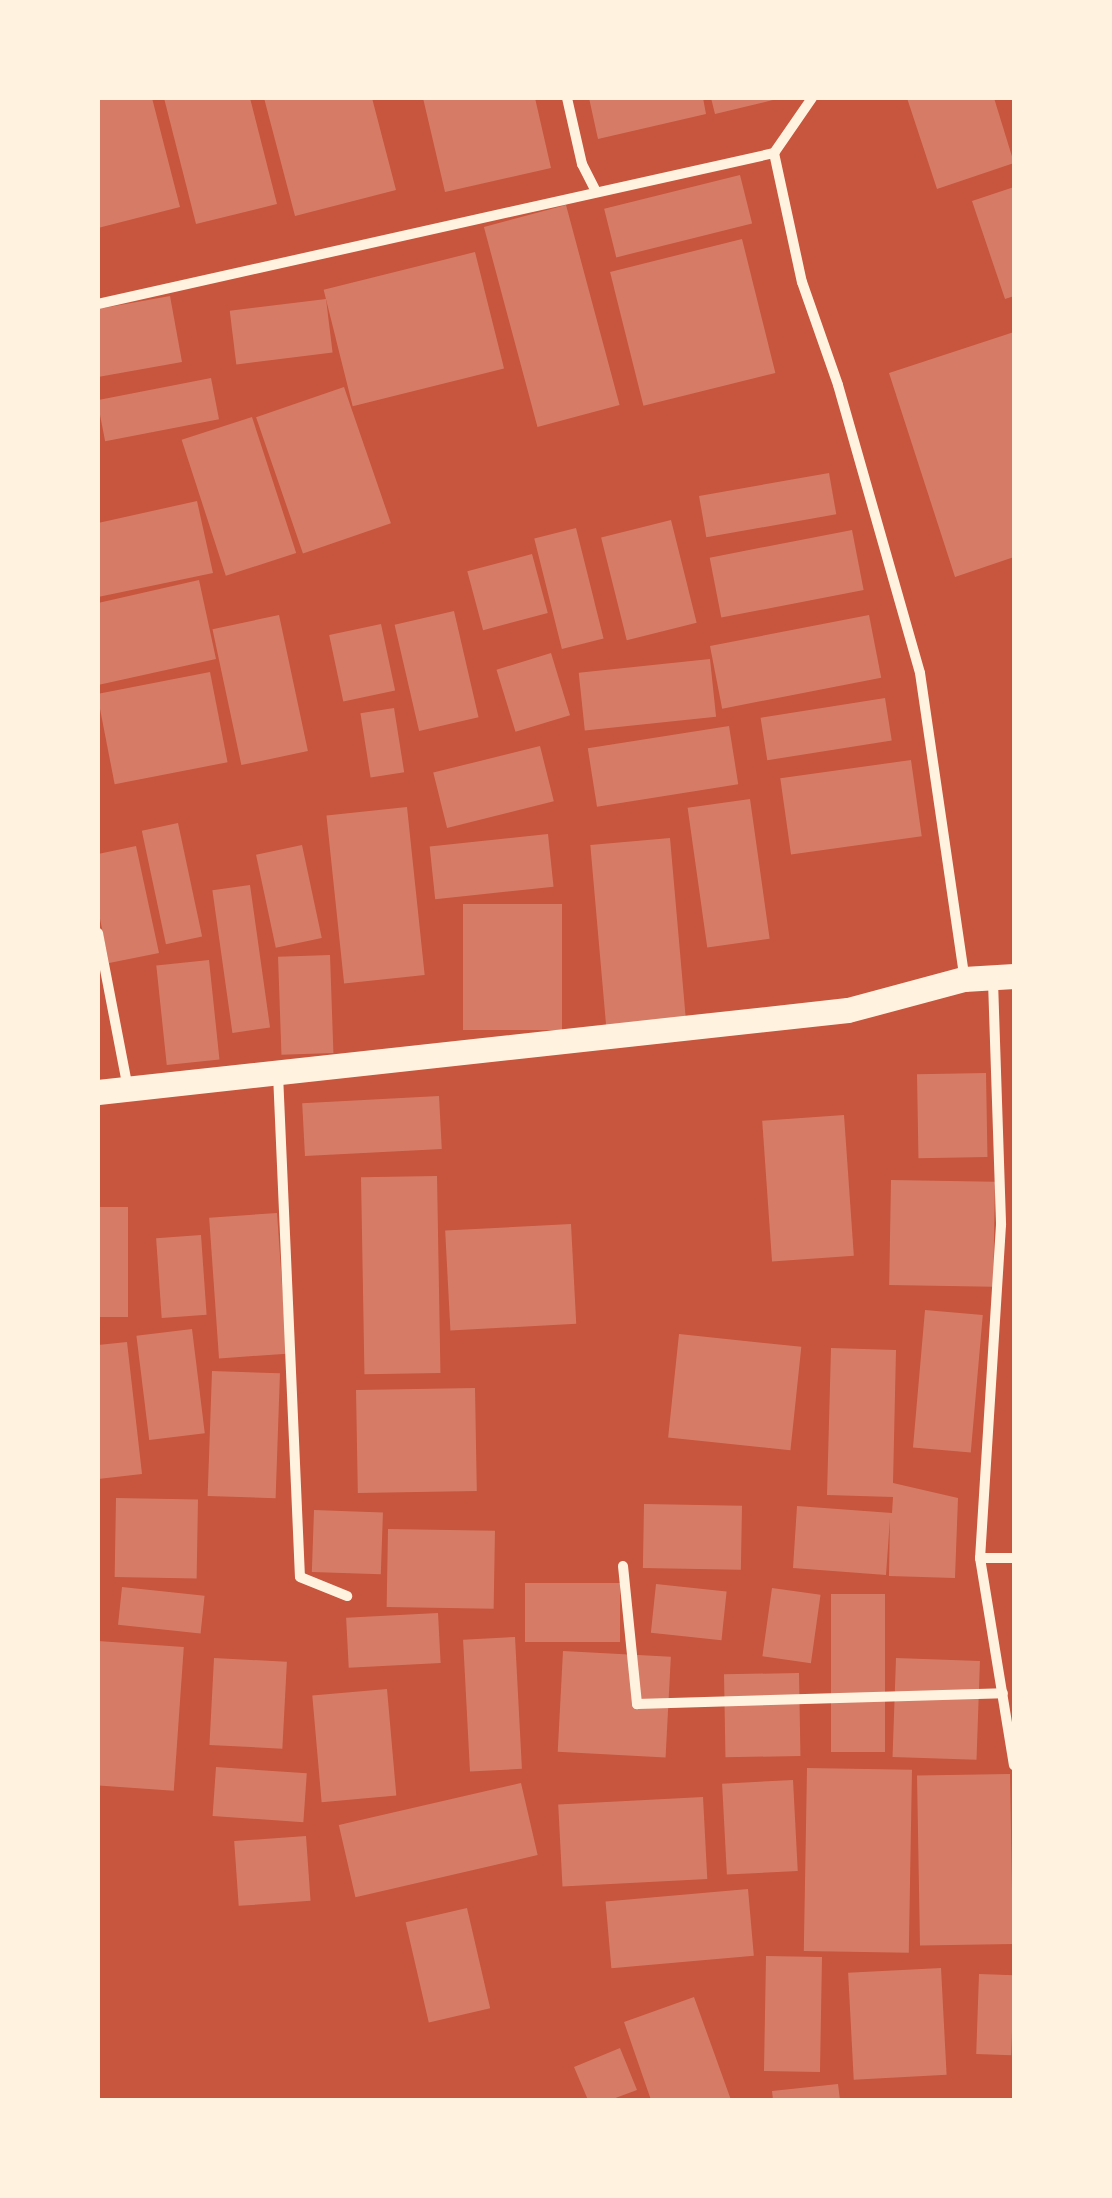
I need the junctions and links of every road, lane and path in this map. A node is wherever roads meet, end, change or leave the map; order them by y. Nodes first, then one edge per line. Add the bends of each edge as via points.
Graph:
1 (568, 98) edge
2 (812, 98) edge
3 (774, 153) junction
4 (596, 191) junction
5 (98, 304) edge
6 (98, 932) edge
7 (1004, 978) edge
8 (964, 979) junction
9 (278, 1074) junction
10 (128, 1090) junction
11 (98, 1092) edge
12 (980, 1558) junction
13 (1014, 1558) edge
14 (623, 1566) dead end
15 (347, 1596) dead end
16 (1003, 1693) junction
17 (1014, 1765) edge

1 - 4 street via 582,164
2 - 3 street
3 - 4 street
3 - 8 street via 802,282 920,674
4 - 5 street
6 - 10 street
7 - 8 main road
7 - 12 street via 1001,1225
8 - 9 main road via 848,1010
9 - 10 main road
9 - 15 street via 300,1577
10 - 11 main road
12 - 13 street
12 - 16 street
14 - 16 street via 637,1704
16 - 17 street

